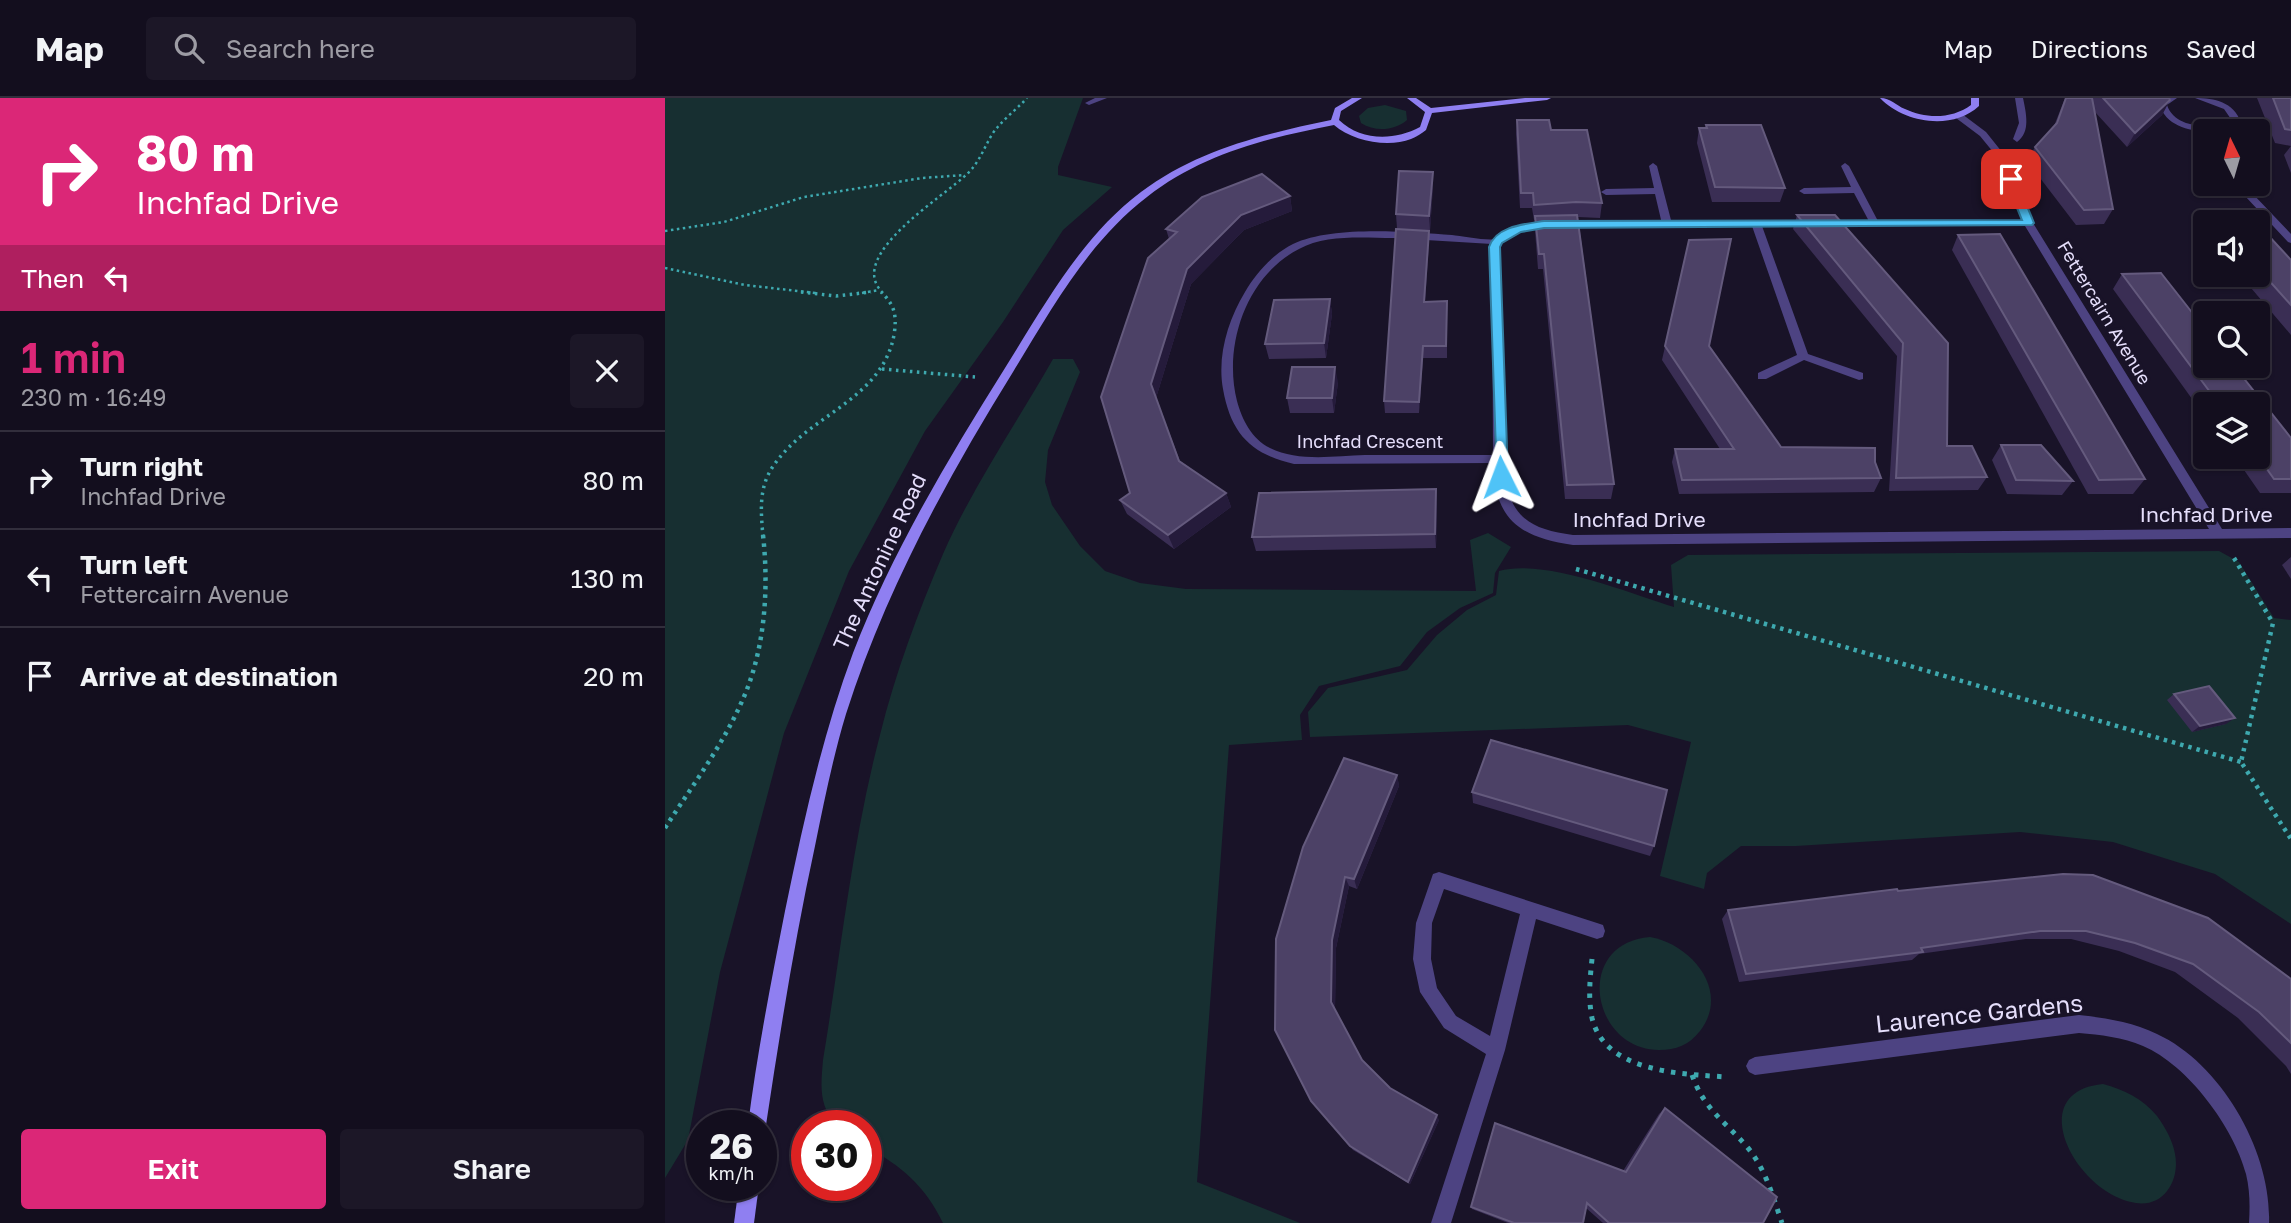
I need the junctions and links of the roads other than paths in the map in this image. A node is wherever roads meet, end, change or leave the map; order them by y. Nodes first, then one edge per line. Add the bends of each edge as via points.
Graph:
1 (1103, 98) edge
2 (1358, 98) edge
3 (1411, 98) edge
4 (1547, 98) edge
5 (1884, 98) edge
6 (1975, 98) edge
7 (2019, 98) edge
8 (2173, 98) edge
9 (2199, 98) edge
10 (1089, 103) dead end
11 (1429, 111) junction
12 (1959, 116) junction
13 (2236, 119) edge
14 (1335, 121) junction
15 (2193, 127) edge
16 (2017, 139) dead end
17 (1653, 166) dead end
18 (1845, 166) dead end
19 (1857, 190) junction
20 (1660, 191) junction
21 (1804, 191) dead end
22 (1606, 192) dead end
23 (2250, 196) edge
24 (1667, 223) junction
25 (1756, 223) junction
26 (1874, 223) junction
27 (2028, 223) junction
28 (2291, 240) edge
29 (1497, 242) junction
30 (1803, 356) junction
31 (1762, 376) dead end
32 (1859, 376) dead end
33 (1500, 459) junction
34 (2218, 533) junction
35 (2291, 533) edge
36 (1530, 909) junction
37 (1597, 931) road end
38 (1496, 1050) junction
39 (1755, 1066) road end
40 (759, 1110) edge
41 (747, 1201) edge
42 (744, 1223) edge
43 (1441, 1223) edge
44 (2259, 1223) edge

1 - 10 street
2 - 14 street via 1341,107
3 - 11 street
4 - 11 street
5 - 12 street via 1898,109 1929,118
6 - 12 street via 1975,106
7 - 16 street via 2023,123
8 - 15 street via 2163,104 2167,115
9 - 13 street via 2223,105
11 - 14 street via 1424,127 1399,138 1365,139 1340,129
12 - 27 street, Fettercairn Avenue via 1998,151
14 - 40 street, The Antonine Road via 1218,152 1145,191 1113,219 1088,248 1004,379 916,528 871,628 839,715 788,936
17 - 20 street
18 - 19 street
19 - 21 street
19 - 26 street
20 - 22 street
20 - 24 street
23 - 28 street
24 - 25 street
24 - 29 street via 1544,224 1518,229
25 - 26 street
25 - 30 street
26 - 27 street
27 - 34 street, Fettercairn Avenue
29 - 33 street, Inchfad Drive
29 - 33 street, Inchfad Crescent via 1457,237 1331,236 1294,246 1276,260 1242,303 1227,358 1228,387 1237,416 1248,437 1276,456 1294,460
30 - 31 street
30 - 32 street
33 - 34 street, Inchfad Drive via 1506,507 1516,519 1547,536 1573,540
34 - 35 street, Inchfad Drive
36 - 37 street
36 - 38 street
36 - 38 street via 1439,880 1424,923 1422,959 1429,992 1450,1022
38 - 43 street
39 - 44 street, Laurence Gardens via 2079,1024 2120,1028 2162,1046 2198,1077 2229,1118 2252,1159 2262,1204
41 - 42 street

